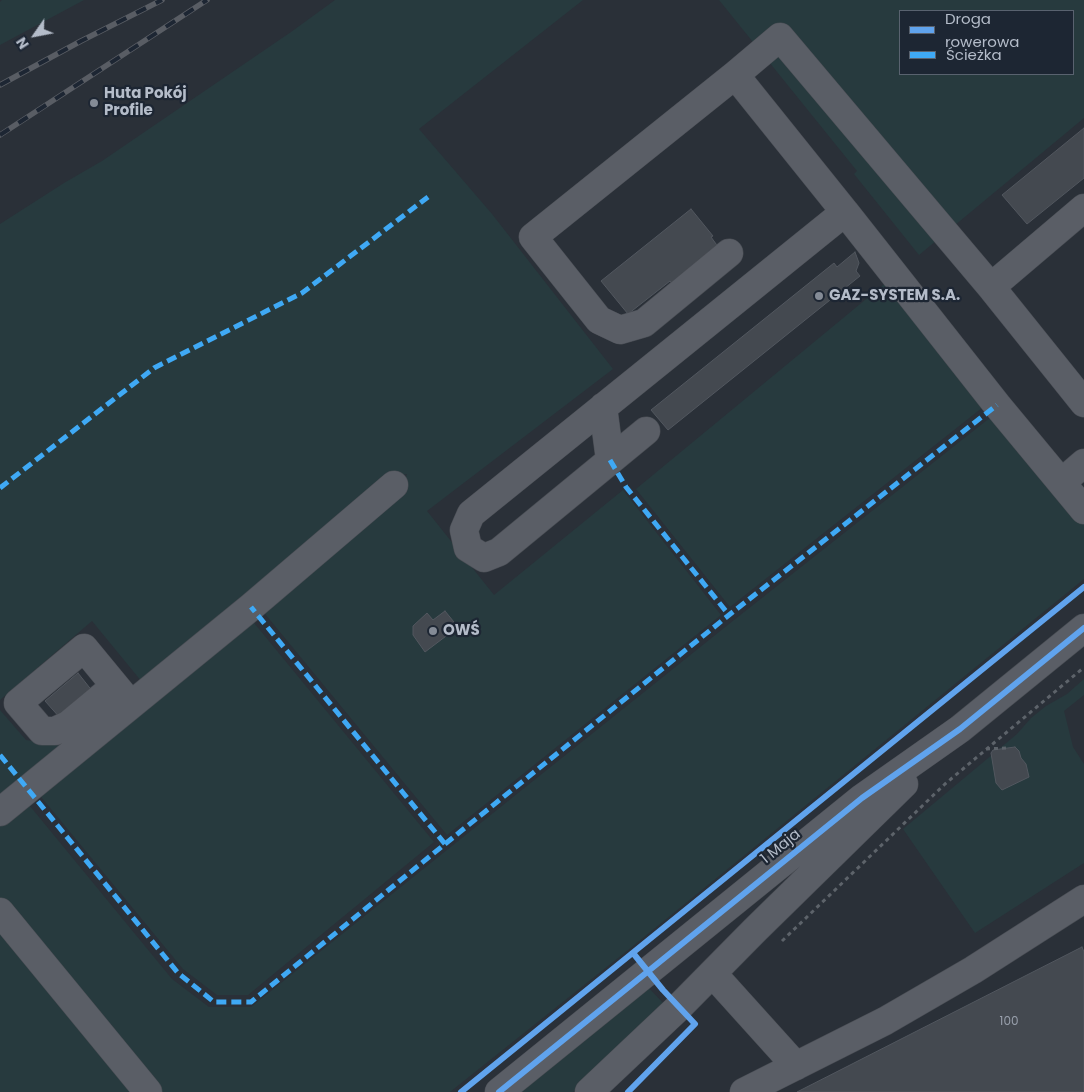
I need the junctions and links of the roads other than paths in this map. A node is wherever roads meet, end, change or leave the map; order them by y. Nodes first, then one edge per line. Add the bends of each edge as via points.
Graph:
1 (735, 75) junction
2 (1084, 208) edge
3 (845, 212) junction
4 (729, 253) dead end
5 (991, 287) junction
6 (1084, 403) edge
7 (603, 407) junction
8 (646, 431) dead end
9 (610, 460) junction
10 (1084, 463) edge
11 (1062, 482) junction
12 (394, 485) dead end
13 (1084, 510) edge
14 (1084, 628) edge
15 (960, 729) junction
16 (0, 812) edge
17 (1084, 899) edge
18 (0, 912) edge
19 (713, 974) junction
20 (796, 1066) junction
21 (148, 1092) edge
22 (500, 1092) edge
23 (589, 1092) edge
24 (744, 1092) edge

1 - 3 street
1 - 4 street via 533,237 599,320 620,330 644,323
1 - 5 street via 780,37
2 - 5 street
3 - 7 street
3 - 11 street
5 - 6 street
7 - 9 street
7 - 9 street via 471,514 464,530 468,548 484,558 499,552
8 - 9 street
10 - 11 street
11 - 13 street
12 - 16 street via 251,607 123,696
14 - 15 street, 1 Maja
15 - 19 street, 1 Maja
15 - 22 street, 1 Maja via 862,798
17 - 20 street via 885,1022
18 - 21 street
19 - 20 street
19 - 23 street, 1 Maja
20 - 24 street

